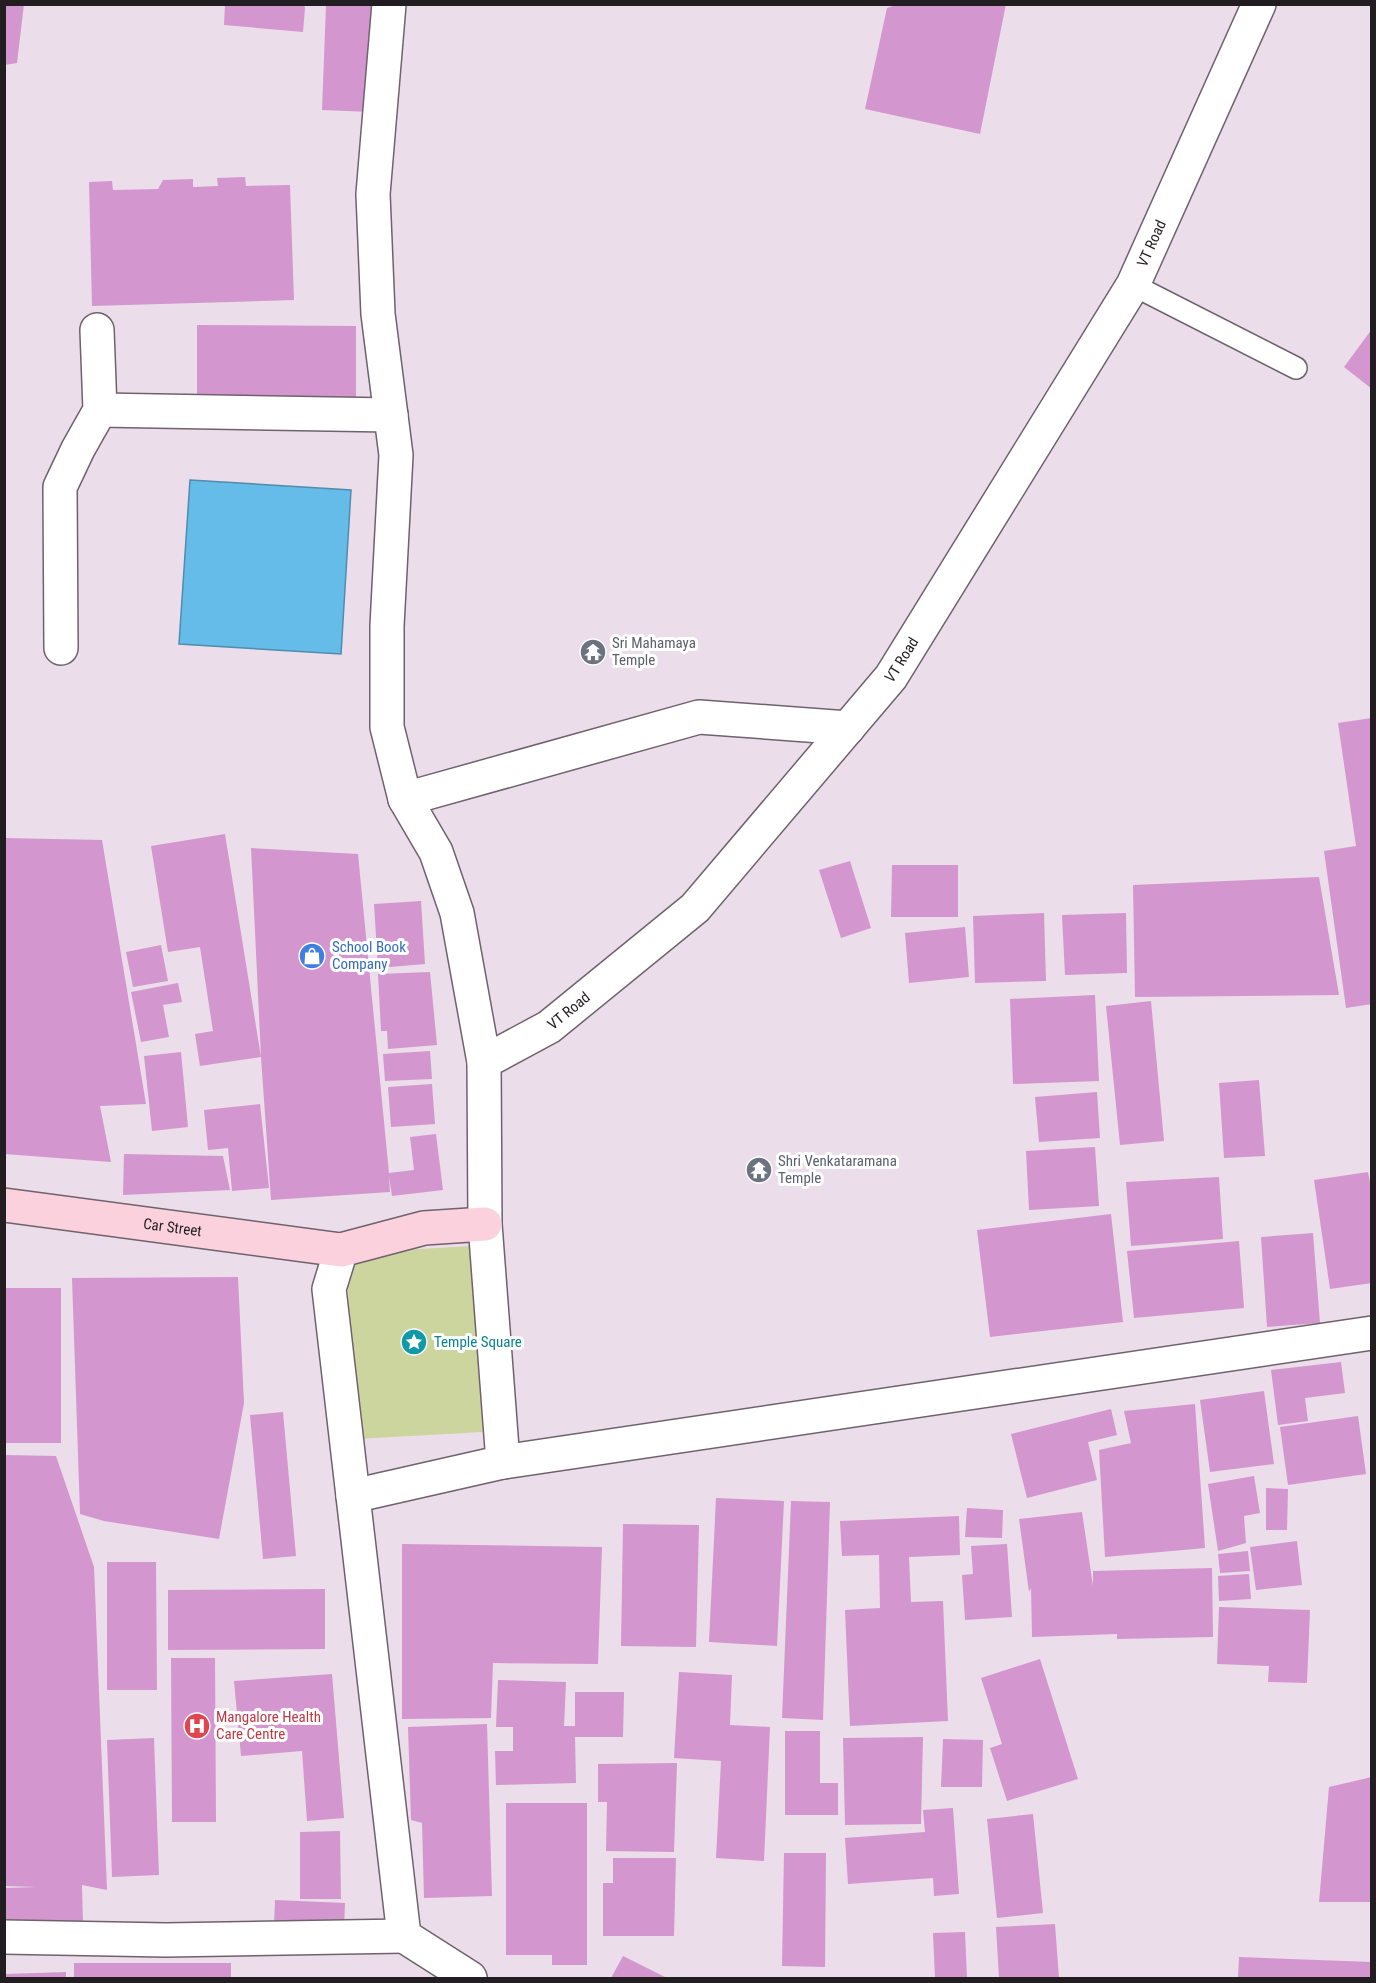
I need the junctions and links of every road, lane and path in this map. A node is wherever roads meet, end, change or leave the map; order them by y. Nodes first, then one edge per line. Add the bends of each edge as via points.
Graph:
1 (388, 4) edge
2 (1259, 4) edge
3 (1133, 285) junction
4 (97, 330) dead end
5 (1296, 368) dead end
6 (100, 410) junction
7 (391, 415) junction
8 (62, 648) dead end
9 (848, 728) junction
10 (405, 799) junction
11 (484, 1062) junction
12 (4, 1204) edge
13 (485, 1224) junction
14 (340, 1250) junction
15 (1371, 1333) edge
16 (503, 1462) junction
17 (353, 1496) junction
18 (404, 1936) junction
19 (4, 1937) edge
20 (470, 1978) edge

1 - 7 street via 373,194 378,314
2 - 3 street, VT Road
3 - 5 lane
3 - 9 street, VT Road via 891,677
4 - 6 street
6 - 7 street
6 - 8 street via 60,487
7 - 10 street via 396,455 387,626 387,727
9 - 10 street via 699,717
9 - 11 street, VT Road via 695,908 549,1027
10 - 11 street via 436,852 458,913
11 - 13 street
12 - 14 main road, Car Street
13 - 14 main road via 424,1228
13 - 16 street
14 - 17 street via 329,1289
15 - 16 street
16 - 17 street
17 - 18 street
18 - 19 street via 166,1940
18 - 20 street

